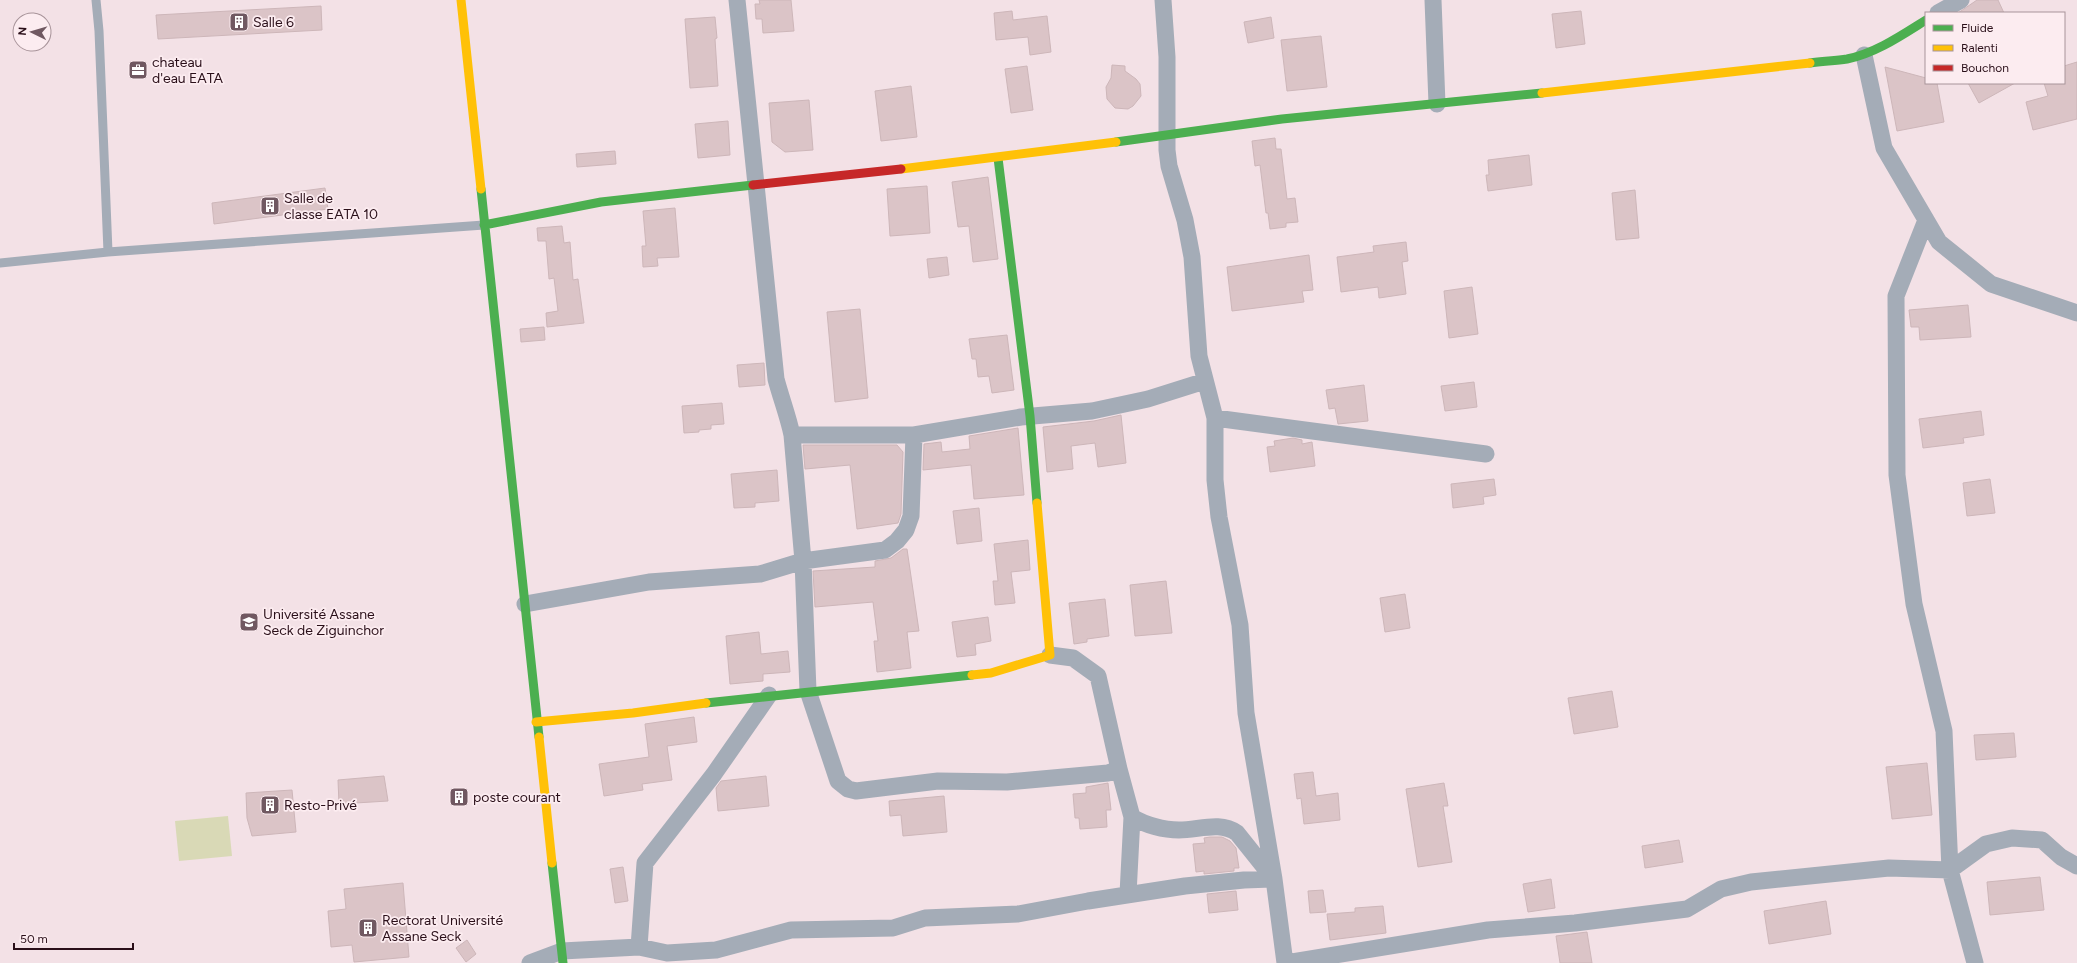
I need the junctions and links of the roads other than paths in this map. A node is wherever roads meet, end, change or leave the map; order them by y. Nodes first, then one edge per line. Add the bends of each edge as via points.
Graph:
1 (96, 0) edge
2 (461, 0) edge
3 (737, 0) edge
4 (1163, 0) edge
5 (1433, 0) edge
6 (1961, 0) edge
7 (1940, 12) edge
8 (1925, 21) edge
9 (1864, 55) junction
10 (1437, 104) junction
11 (1167, 135) junction
12 (998, 158) junction
13 (755, 184) junction
14 (1926, 220) junction
15 (484, 225) junction
16 (108, 252) junction
17 (0, 263) edge
18 (2077, 313) edge
19 (1205, 381) junction
20 (1030, 416) junction
21 (1215, 418) junction
22 (792, 435) junction
23 (914, 435) junction
24 (1486, 454) dead end
25 (803, 561) junction
26 (525, 604) junction
27 (1050, 655) junction
28 (808, 691) junction
29 (769, 695) junction
30 (536, 722) junction
31 (1119, 769) junction
32 (1132, 817) junction
33 (2077, 866) edge
34 (1950, 870) junction
35 (1274, 879) junction
36 (1128, 894) junction
37 (639, 947) junction
38 (563, 957) edge
39 (530, 963) edge
40 (1286, 963) edge
41 (1975, 963) edge

1 - 16 lane
2 - 15 street
3 - 13 street
4 - 11 street via 1167,50
5 - 10 street
6 - 7 street
8 - 9 street
9 - 10 street via 1847,59
9 - 14 street via 1884,148
10 - 11 street
11 - 12 street
11 - 19 street via 1169,166 1185,220 1192,257 1199,356
12 - 13 street
12 - 20 street
13 - 15 street via 601,202
13 - 22 street via 776,379
14 - 18 street via 1938,242 1990,284
14 - 34 street via 1896,296 1897,475 1914,604 1944,731
15 - 16 lane
15 - 26 street
16 - 17 lane
19 - 20 street via 1148,399 1092,411
19 - 21 street
20 - 23 street
20 - 27 street
21 - 24 street
21 - 35 street via 1215,480 1219,517 1236,603 1246,713
22 - 23 street
22 - 25 street
23 - 25 street via 911,516 906,530 897,541 885,550
25 - 26 street via 760,574 648,582
25 - 28 street
26 - 30 street
27 - 28 street via 991,673
27 - 31 street via 1073,658 1098,676
28 - 29 street
28 - 31 street via 838,782 851,790 938,781 1007,782 1108,773
29 - 30 street via 633,713
29 - 37 street via 714,774 645,863
30 - 38 street
31 - 32 street
32 - 35 street via 1158,827 1179,830 1230,828
32 - 36 street
33 - 34 street via 2061,857 2042,840 2012,838 1986,844
34 - 40 street via 1889,868 1751,882 1721,889 1688,909 1575,923 1488,930
34 - 41 street
35 - 36 street via 1244,880
35 - 40 street
36 - 37 street via 1018,914 924,918 894,928 790,930 716,950 667,953
37 - 38 street
38 - 39 street

